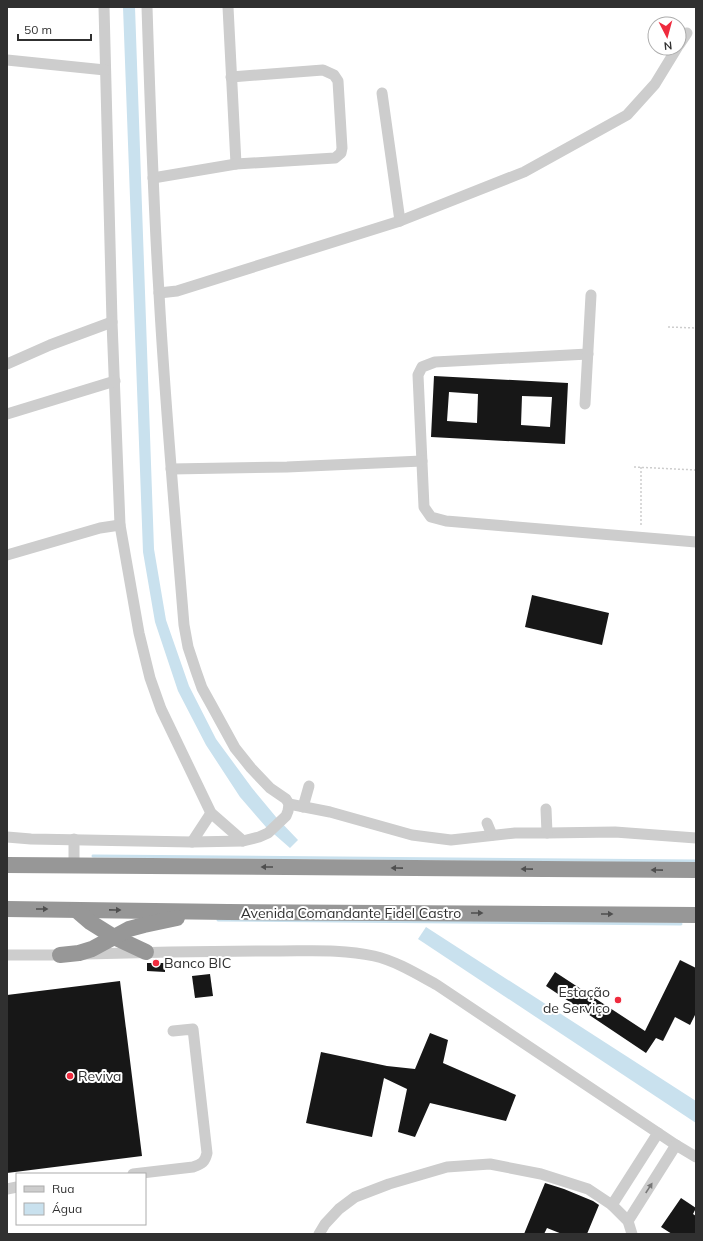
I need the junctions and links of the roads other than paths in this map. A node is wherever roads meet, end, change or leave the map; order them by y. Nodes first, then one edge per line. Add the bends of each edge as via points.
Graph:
1 (104, 7) edge
2 (147, 7) edge
3 (228, 7) edge
4 (672, 56) edge
5 (7, 60) edge
6 (105, 70) junction
7 (231, 77) junction
8 (382, 93) dead end
9 (236, 164) junction
10 (153, 178) junction
11 (400, 221) junction
12 (159, 293) junction
13 (592, 295) dead end
14 (112, 322) junction
15 (588, 354) junction
16 (7, 364) edge
17 (114, 381) junction
18 (585, 404) dead end
19 (7, 414) edge
20 (422, 460) junction
21 (171, 469) junction
22 (120, 525) junction
23 (696, 542) edge
24 (7, 555) edge
25 (310, 786) dead end
26 (289, 804) junction
27 (303, 806) junction
28 (546, 809) dead end
29 (211, 813) junction
30 (487, 823) dead end
31 (547, 833) junction
32 (492, 835) junction
33 (7, 837) edge
34 (696, 838) edge
35 (74, 839) junction
36 (243, 841) junction
37 (192, 842) junction
38 (7, 866) edge
39 (74, 866) junction
40 (696, 870) edge
41 (7, 909) edge
42 (76, 910) junction
43 (228, 912) junction
44 (696, 915) edge
45 (90, 922) junction
46 (114, 937) junction
47 (146, 952) junction
48 (79, 953) junction
49 (7, 955) edge
50 (60, 955) junction
51 (173, 1032) dead end
52 (658, 1133) junction
53 (676, 1145) junction
54 (696, 1157) edge
55 (142, 1173) edge
56 (612, 1205) junction
57 (628, 1221) junction
58 (319, 1234) edge
59 (632, 1234) edge

1 - 6 street
2 - 10 street
3 - 7 street
4 - 11 street via 655,84 627,115 524,172
5 - 6 street
6 - 14 street
7 - 9 street
7 - 9 street via 323,70 334,75 339,88 342,148 341,153 335,158
8 - 11 street
9 - 10 street
10 - 12 street
11 - 12 street via 177,291
12 - 21 street
13 - 15 street
14 - 16 street
14 - 17 street
15 - 18 street
15 - 20 street via 435,362 422,367 418,375
17 - 19 street
17 - 22 street
20 - 21 street via 287,467
20 - 23 street via 424,507 431,517 446,521
21 - 26 street via 184,626 196,671 202,688 235,748 270,788
22 - 24 street via 100,528
22 - 29 street via 139,633 150,678 161,710
25 - 27 street
26 - 27 street
26 - 36 street via 286,816 268,833
27 - 32 street via 412,835 451,840
28 - 31 street
29 - 36 street
29 - 37 street
30 - 32 street
31 - 32 street
31 - 34 street via 615,832
33 - 35 street
35 - 37 street
35 - 39 street
36 - 37 street
38 - 39 highway
40 -> 39 highway
41 -> 42 highway, Avenida Comandante Fidel Castro
42 -> 43 highway, Avenida Comandante Fidel Castro
42 - 45 highway
43 -> 44 highway, Avenida Comandante Fidel Castro
43 - 46 highway via 144,925
45 - 46 highway
45 - 48 highway via 93,940
46 - 47 highway
46 - 48 highway via 104,944
47 - 50 street
47 - 52 street via 346,952 375,956 404,967 437,985
48 - 50 highway
49 - 50 street
51 - 55 street via 193,1029 206,1160 193,1167
52 - 53 street
52 - 56 street
53 - 54 street
57 -> 53 street
56 - 57 street
56 - 58 street via 588,1189 541,1174 490,1164 447,1167 355,1197 339,1209
57 - 59 street

